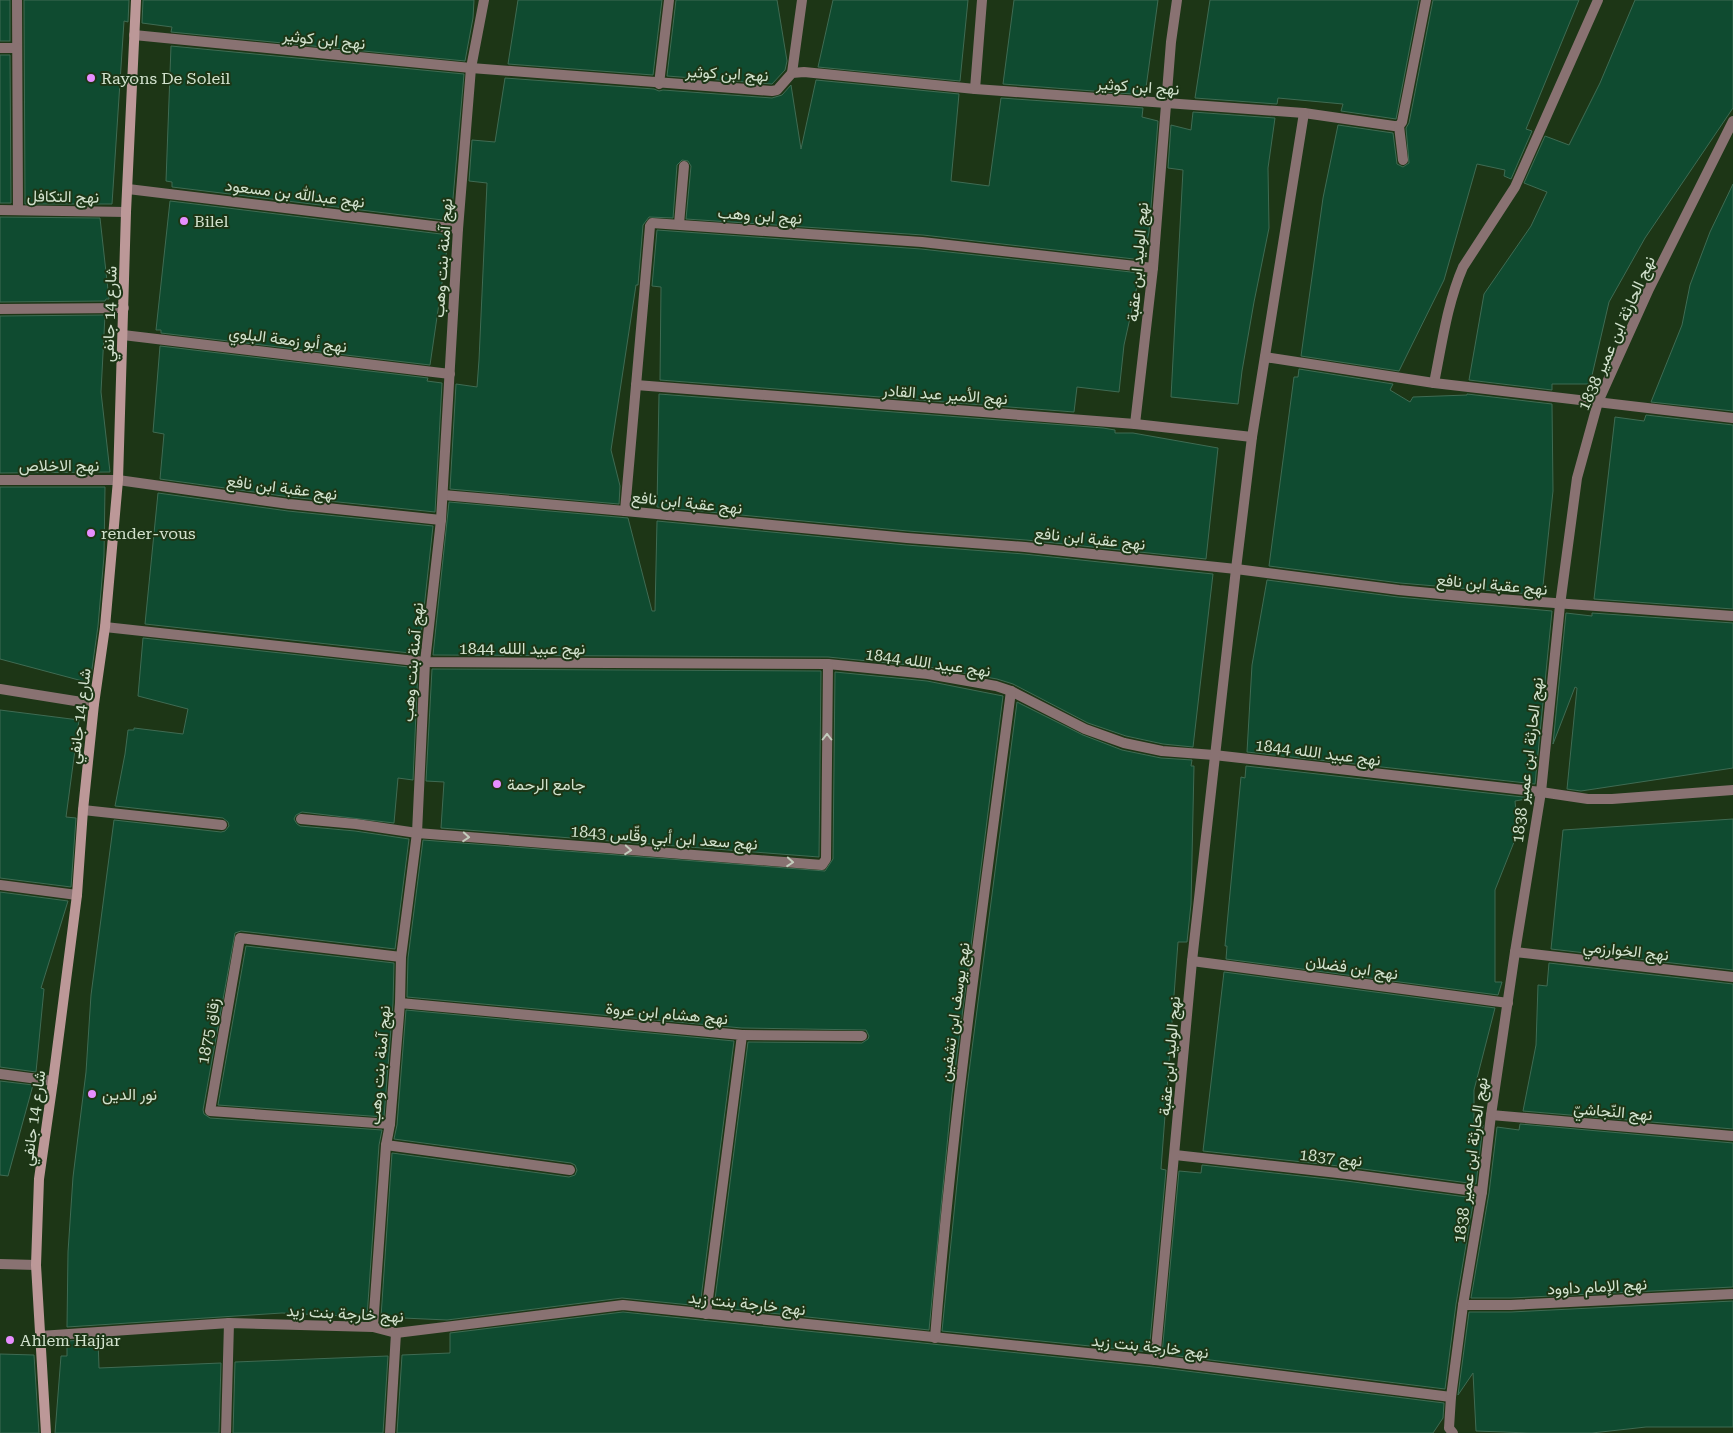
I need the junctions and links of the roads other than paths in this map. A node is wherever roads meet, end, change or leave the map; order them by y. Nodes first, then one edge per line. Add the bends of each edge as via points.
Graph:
1 (17, 0) edge
2 (136, 0) edge
3 (484, 0) edge
4 (669, 0) edge
5 (802, 0) edge
6 (982, 0) edge
7 (1177, 0) edge
8 (1426, 0) edge
9 (1598, 0) edge
10 (134, 36) junction
11 (0, 48) edge
12 (17, 48) junction
13 (471, 68) junction
14 (792, 73) junction
15 (658, 84) junction
16 (975, 89) junction
17 (1166, 104) junction
18 (1304, 113) junction
19 (1733, 121) edge
20 (1399, 126) junction
21 (1403, 160) dead end
22 (684, 166) dead end
23 (128, 189) junction
24 (0, 210) edge
25 (18, 210) junction
26 (126, 212) junction
27 (679, 224) junction
28 (458, 229) junction
29 (1153, 268) junction
30 (124, 308) junction
31 (0, 309) edge
32 (123, 335) junction
33 (1265, 357) junction
34 (450, 374) junction
35 (1434, 383) junction
36 (636, 385) junction
37 (1598, 402) junction
38 (1733, 418) edge
39 (1135, 424) junction
40 (1252, 437) junction
41 (0, 480) edge
42 (118, 480) junction
43 (443, 495) junction
44 (626, 511) junction
45 (441, 520) junction
46 (1236, 569) junction
47 (1560, 605) junction
48 (1733, 616) edge
49 (105, 627) junction
50 (425, 662) junction
51 (828, 664) junction
52 (0, 689) edge
53 (1011, 691) junction
54 (94, 704) junction
55 (1214, 755) junction
56 (1733, 790) edge
57 (1541, 792) junction
58 (83, 810) junction
59 (301, 819) dead end
60 (222, 826) dead end
61 (417, 833) junction
62 (0, 886) edge
63 (77, 895) junction
64 (1515, 952) junction
65 (401, 957) junction
66 (1192, 961) junction
67 (1733, 977) edge
68 (400, 1003) junction
69 (1508, 1004) junction
70 (742, 1035) junction
71 (862, 1036) dead end
72 (0, 1074) edge
73 (53, 1081) junction
74 (1491, 1115) junction
75 (390, 1124) junction
76 (1733, 1136) edge
77 (386, 1145) junction
78 (1175, 1155) junction
79 (570, 1170) dead end
80 (1482, 1192) junction
81 (0, 1264) edge
82 (36, 1265) junction
83 (1733, 1294) edge
84 (1462, 1305) junction
85 (706, 1314) junction
86 (229, 1323) junction
87 (373, 1327) junction
88 (396, 1333) junction
89 (40, 1336) junction
90 (935, 1338) junction
91 (1155, 1360) junction
92 (1451, 1397) junction
93 (1452, 1432) edge
94 (46, 1433) edge
95 (226, 1433) edge
96 (390, 1433) edge

1 - 12 street
2 - 10 street, شارع 14 جانفي
3 - 13 street, نهج آمنة بنت وهب
4 - 15 street
5 - 14 street
6 - 16 street
7 - 17 street, نهج الوليد ابن عقبة
8 - 20 street
9 - 35 street via 1515,187 1463,267 1451,297
10 - 13 street, نهج ابن كوثير
10 - 23 street, شارع 14 جانفي
11 - 12 street
12 - 25 street
13 - 15 street, نهج ابن كوثير
13 - 28 street, نهج آمنة بنت وهب
14 - 15 street, نهج ابن كوثير via 772,92
14 - 16 street, نهج ابن كوثير
16 - 17 street, نهج ابن كوثير
17 - 18 street, نهج ابن كوثير
17 - 29 street, نهج الوليد ابن عقبة
18 - 20 street, نهج ابن كوثير
18 - 33 street, نهج الوليد ابن عقبة
19 - 37 street, نهج الحارثة ابن عمير 1838 via 1649,289
20 - 21 street
22 - 27 street
23 - 26 street, شارع 14 جانفي
23 - 28 street, نهج عبدالله بن مسعود
24 - 25 street, نهج التكافل
25 - 26 street, نهج التكافل
26 - 30 street, شارع 14 جانفي
27 - 29 street, نهج ابن وهب via 922,242
27 - 36 street, نهج ابن وهب via 652,223 650,226
28 - 34 street, نهج آمنة بنت وهب
29 - 39 street, نهج الوليد ابن عقبة
30 - 31 street
30 - 32 street, شارع 14 جانفي
32 - 34 street, نهج أبو زمعة البلوي
32 - 42 street, شارع 14 جانفي
33 - 35 street
33 - 40 street, نهج الوليد ابن عقبة
34 - 43 street, نهج آمنة بنت وهب
35 - 37 street
36 - 39 street, نهج الأمير عبد القادر
36 - 44 street, نهج ابن وهب
37 - 38 street
37 - 47 street, نهج الحارثة ابن عمير 1838 via 1578,478
39 - 40 street, نهج الأمير عبد القادر
40 - 46 street, نهج الوليد ابن عقبة
41 - 42 street, نهج الاخلاص
42 - 45 street, نهج عقبة ابن نافع via 289,504
42 - 49 street, شارع 14 جانفي
43 - 44 street, نهج عقبة ابن نافع
43 - 45 street, نهج آمنة بنت وهب
44 - 46 street, نهج عقبة ابن نافع
45 - 50 street, نهج آمنة بنت وهب
46 - 47 street, نهج عقبة ابن نافع via 1399,590
46 - 55 street, نهج الوليد ابن عقبة
47 - 48 street, نهج عقبة ابن نافع
47 - 57 street, نهج الحارثة ابن عمير 1838
49 - 50 street, نهج عبيد اللله 1844
49 - 54 street, شارع 14 جانفي
50 - 51 street, نهج عبيد اللله 1844
50 - 61 street, نهج آمنة بنت وهب
51 - 53 street, نهج عبيد اللله 1844 via 954,678
61 -> 51 street, نهج سعد ابن أبي وقّاس 1843 via 822,865 826,859
52 - 54 street
53 - 55 street, نهج عبيد اللله 1844 via 1085,728 1124,743 1162,751
53 - 90 street, نهج يوسف ابن تشفين via 958,1096
54 - 58 street, شارع 14 جانفي
55 - 57 street, نهج عبيد اللله 1844
55 - 66 street, نهج الوليد ابن عقبة
56 - 57 street, نهج عبيد اللله 1844 via 1588,800
57 - 64 street, نهج الحارثة ابن عمير 1838
58 - 60 street
58 - 63 street, شارع 14 جانفي
59 - 61 street, نهج سعد ابن أبي وقّاس 1843
61 - 65 street, نهج آمنة بنت وهب
62 - 63 street
63 - 73 street, شارع 14 جانفي
64 - 67 street, نهج الخوارزمي
64 - 69 street, نهج الحارثة ابن عمير 1838
65 - 68 street, نهج آمنة بنت وهب
65 - 75 street, زقاق 1875 via 240,938 210,1111
66 - 69 street, نهج ابن فضلان
66 - 78 street, نهج الوليد ابن عقبة
68 - 70 street, نهج هشام ابن عروة
68 - 75 street, نهج آمنة بنت وهب
69 - 74 street, نهج الحارثة ابن عمير 1838
70 - 71 street
70 - 85 street, نهج هشام ابن عروة
72 - 73 street
73 - 82 street, شارع 14 جانفي via 39,1179
74 - 76 street, نهج النّجاشيّ
74 - 80 street, نهج الحارثة ابن عمير 1838
75 - 77 street, نهج آمنة بنت وهب
77 - 79 street
77 - 87 street, نهج آمنة بنت وهب
78 - 80 street, نهج 1837
78 - 91 street, نهج الوليد ابن عقبة
80 - 84 street, نهج الحارثة ابن عمير 1838
81 - 82 street
82 - 89 street, شارع 14 جانفي
83 - 84 street, نهج الإمام داوود
84 - 92 street, نهج الحارثة ابن عمير 1838
85 - 88 street, نهج خارجة بنت زيد via 623,1305
85 - 90 street, نهج خارجة بنت زيد
86 - 87 street, نهج خارجة بنت زيد
86 - 89 street, نهج خارجة بنت زيد
86 - 95 street
87 - 88 street, نهج خارجة بنت زيد
88 - 96 street
89 - 94 street, شارع 14 جانفي
90 - 91 street, نهج خارجة بنت زيد
91 - 92 street, نهج خارجة بنت زيد
92 - 93 street, نهج الحارثة ابن عمير 1838 via 1449,1428

